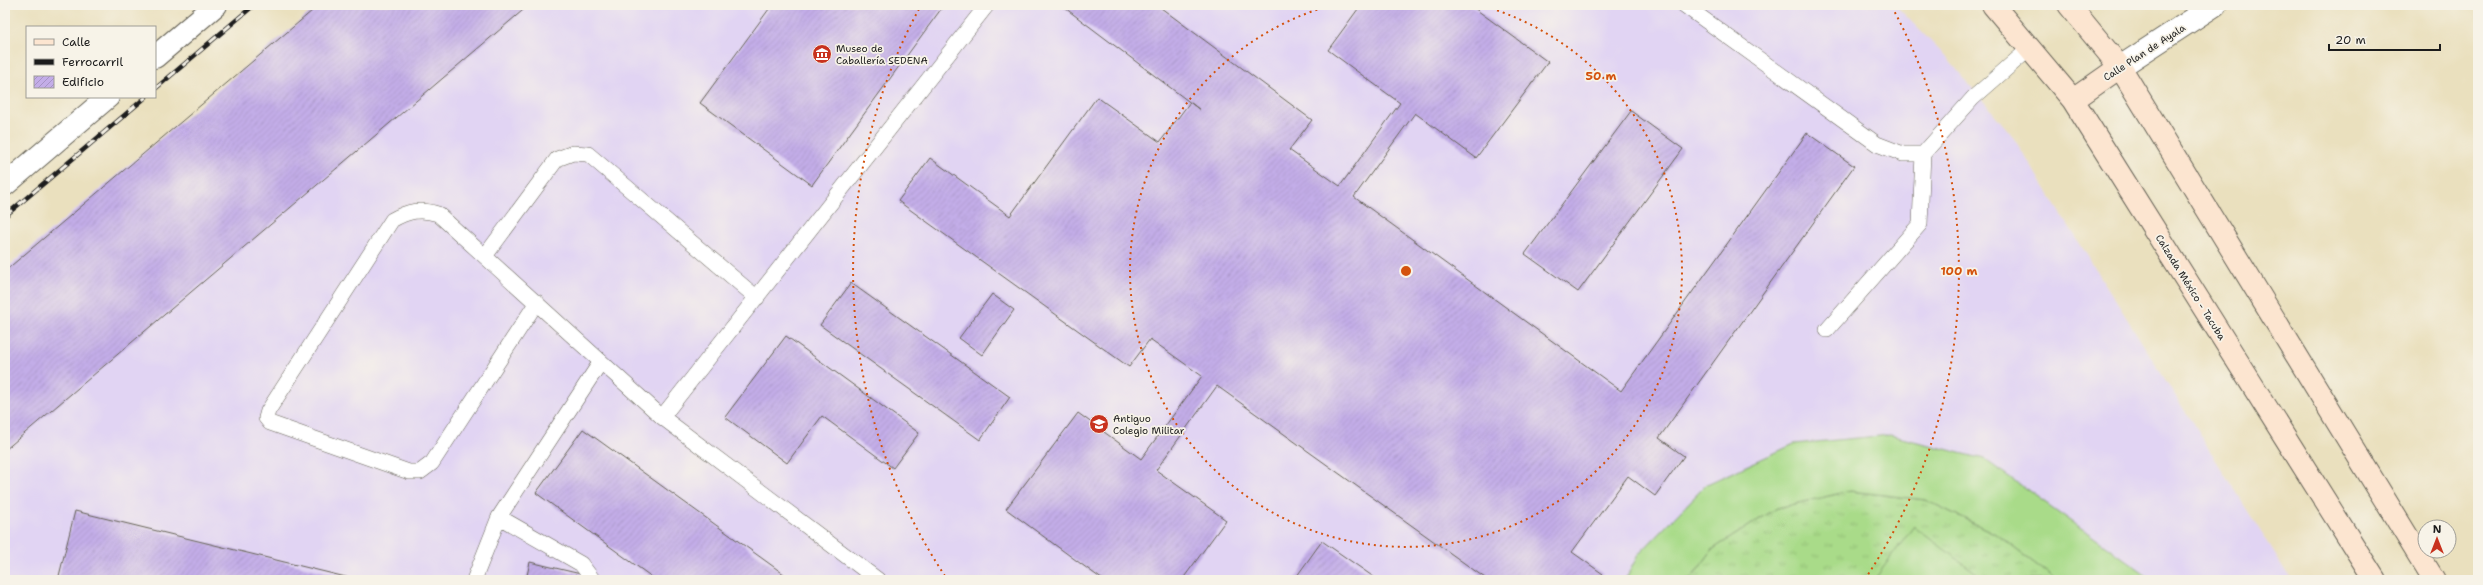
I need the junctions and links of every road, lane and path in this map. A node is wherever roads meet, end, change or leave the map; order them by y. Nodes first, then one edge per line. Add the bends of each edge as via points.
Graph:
1 (216, 5) edge
2 (987, 5) edge
3 (1684, 5) edge
4 (1993, 5) edge
5 (2069, 5) edge
6 (2215, 5) edge
7 (2030, 48) junction
8 (156, 56) edge
9 (2120, 67) junction
10 (107, 98) edge
11 (2073, 100) junction
12 (1923, 154) junction
13 (5, 185) edge
14 (485, 256) junction
15 (757, 298) junction
16 (537, 302) junction
17 (1827, 330) dead end
18 (600, 363) junction
19 (662, 417) junction
20 (499, 517) junction
21 (474, 580) edge
22 (593, 580) edge
23 (878, 580) edge
24 (2375, 580) edge
25 (2434, 580) edge

1 - 8 street
2 - 15 lane
3 - 12 lane via 1877,144 1903,154
4 - 7 main road, Calzada México - Tacuba
5 - 9 main road
6 - 9 street, Calle Plan de Ayala
7 - 11 main road, Calzada México - Tacuba
7 - 12 lane via 1973,98
9 - 11 main road, Calle Plan de Ayala
9 - 25 main road
10 - 13 street
11 - 24 main road, Calzada México - Tacuba
12 - 17 lane via 1920,224
14 - 15 lane via 557,159 573,153 588,154
14 - 16 lane
14 - 16 lane via 438,214 424,210 406,212 392,220 268,411 266,418 270,422 409,472 420,472 432,464
15 - 19 lane
16 - 18 lane
18 - 19 lane
18 - 20 lane
19 - 23 lane
20 - 21 lane
20 - 22 lane via 581,564

